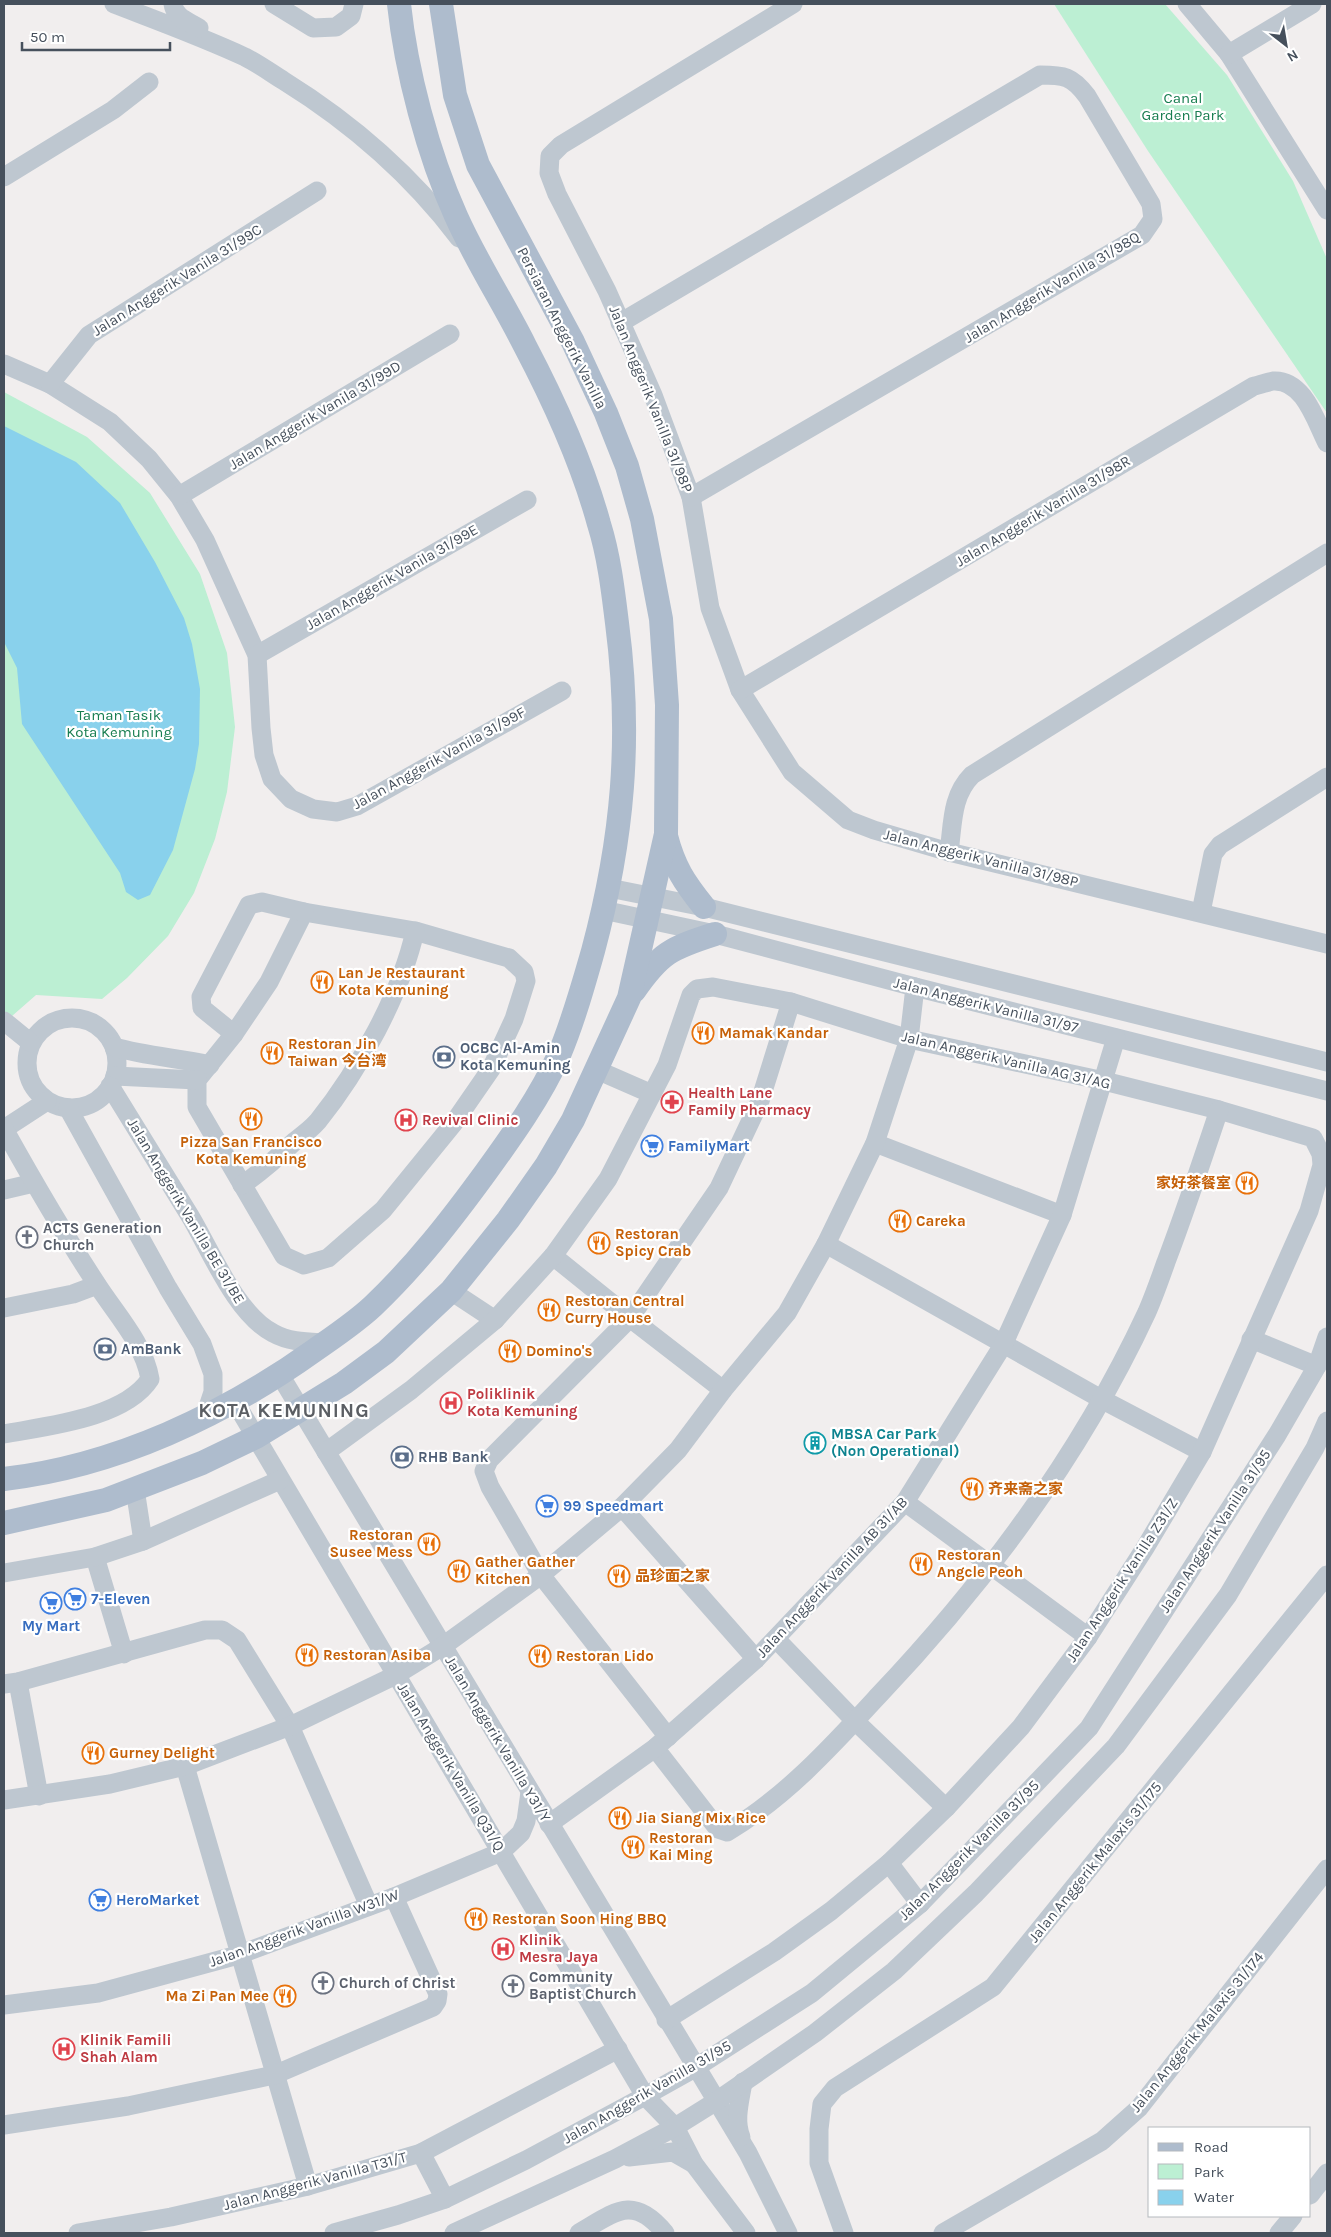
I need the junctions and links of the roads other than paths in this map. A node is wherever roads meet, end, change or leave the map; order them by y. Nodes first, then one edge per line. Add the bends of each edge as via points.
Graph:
1 (114, 4) edge
2 (173, 4) edge
3 (354, 4) edge
4 (399, 4) edge
5 (441, 4) edge
6 (793, 4) edge
7 (1187, 4) edge
8 (1312, 4) edge
9 (286, 6) edge
10 (1229, 54) junction
11 (247, 58) junction
12 (149, 82) dead end
13 (4, 177) edge
14 (317, 191) dead end
15 (1327, 210) edge
16 (478, 263) junction
17 (620, 323) junction
18 (450, 334) dead end
19 (4, 364) edge
20 (50, 384) junction
21 (1327, 443) edge
22 (179, 496) junction
23 (691, 497) junction
24 (527, 500) dead end
25 (1327, 553) edge
26 (257, 655) junction
27 (740, 690) junction
28 (562, 691) dead end
29 (1327, 777) edge
30 (666, 834) junction
31 (949, 852) junction
32 (609, 888) junction
33 (651, 894) junction
34 (704, 907) junction
35 (603, 910) junction
36 (304, 912) junction
37 (1201, 912) junction
38 (645, 919) junction
39 (415, 931) junction
40 (715, 934) junction
41 (1327, 944) edge
42 (915, 987) junction
43 (629, 998) junction
44 (790, 1002) junction
45 (4, 1021) edge
46 (234, 1034) junction
47 (1116, 1038) junction
48 (909, 1039) junction
49 (31, 1043) junction
50 (114, 1047) junction
51 (1327, 1062) edge
52 (210, 1065) junction
53 (597, 1070) junction
54 (197, 1080) junction
55 (113, 1081) junction
56 (1104, 1081) junction
57 (1327, 1091) edge
58 (652, 1094) junction
59 (47, 1101) junction
60 (68, 1108) junction
61 (1219, 1110) junction
62 (4, 1128) edge
63 (1313, 1138) joint
64 (875, 1144) junction
65 (34, 1184) junction
66 (242, 1185) junction
67 (4, 1190) edge
68 (1062, 1215) junction
69 (826, 1244) junction
70 (553, 1256) junction
71 (96, 1285) junction
72 (451, 1291) junction
73 (4, 1308) edge
74 (630, 1318) junction
75 (495, 1320) junction
76 (1327, 1337) edge
77 (1251, 1339) junction
78 (325, 1343) junction
79 (1003, 1345) junction
80 (1317, 1366) junction
81 (280, 1375) junction
82 (723, 1390) junction
83 (1102, 1400) junction
84 (235, 1402) junction
85 (301, 1410) junction
86 (205, 1416) junction
87 (1327, 1421) edge
88 (4, 1434) edge
89 (256, 1437) junction
90 (326, 1452) junction
91 (1202, 1452) junction
92 (4, 1479) edge
93 (280, 1480) junction
94 (135, 1489) junction
95 (905, 1502) junction
96 (622, 1507) junction
97 (4, 1523) edge
98 (142, 1541) junction
99 (95, 1557) junction
100 (989, 1566) junction
101 (4, 1573) edge
102 (541, 1575) junction
103 (1327, 1575) edge
104 (1088, 1638) junction
105 (777, 1640) junction
106 (443, 1646) junction
107 (124, 1654) junction
108 (756, 1659) junction
109 (396, 1675) junction
110 (11, 1683) edge
111 (855, 1721) junction
112 (290, 1726) junction
113 (661, 1743) junction
114 (185, 1766) junction
115 (530, 1792) junction
116 (39, 1796) junction
117 (4, 1800) edge
118 (946, 1808) junction
119 (549, 1824) junction
120 (501, 1852) junction
121 (889, 1863) junction
122 (1327, 1869) edge
123 (394, 1897) junction
124 (920, 1904) junction
125 (369, 1906) junction
126 (238, 1955) junction
127 (4, 2005) edge
128 (666, 2020) junction
129 (618, 2049) junction
130 (695, 2068) junction
131 (274, 2075) junction
132 (743, 2082) junction
133 (646, 2096) junction
134 (716, 2102) junction
135 (4, 2125) edge
136 (675, 2127) junction
137 (421, 2153) junction
138 (748, 2154) junction
139 (615, 2160) junction
140 (694, 2164) junction
141 (1327, 2173) edge
142 (308, 2186) junction
143 (1311, 2194) edge
144 (445, 2199) junction
145 (1292, 2217) edge
146 (78, 2233) edge
147 (334, 2233) edge
148 (454, 2233) edge
149 (579, 2233) edge
150 (665, 2233) edge
151 (746, 2233) edge
152 (788, 2233) edge
153 (844, 2233) edge
154 (943, 2233) edge
155 (1280, 2233) edge

1 - 11 street
2 - 11 street via 174,12 180,17
3 - 9 street via 351,16 336,27 313,28
4 - 16 main road via 404,39 438,169
5 - 30 main road, Persiaran Anggerik Vanilla via 455,95 478,165 573,342 606,413 627,466 642,519 661,619 667,705
6 - 17 street, Jalan Anggerik Vanilla 31/98P via 562,145 550,156 549,173 557,194
7 - 10 street
8 - 10 street
10 - 15 street
11 - 16 street via 306,95 388,161 436,207
12 - 13 street via 113,110
14 - 20 street, Jalan Anggerik Vanila 31/99C via 89,335
16 - 32 main road via 524,344 565,429 600,527 613,592 624,685 626,749
17 - 23 street, Jalan Anggerik Vanilla 31/98P via 653,395
17 - 23 street, Jalan Anggerik Vanilla 31/98Q via 1040,75 1060,75 1075,81 1151,204 1153,219 1142,235
18 - 22 street, Jalan Anggerik Vanila 31/99D
19 - 20 street
20 - 22 street via 110,422 149,459
21 - 27 street, Jalan Anggerik Vanilla 31/98R via 1302,395 1289,384 1274,381 1254,386
22 - 26 street via 205,540
23 - 27 street, Jalan Anggerik Vanilla 31/98P via 710,608
24 - 26 street, Jalan Anggerik Vanila 31/99E
25 - 31 street via 972,775 962,785 956,800
26 - 28 street, Jalan Anggerik Vanila 31/99F via 264,756 272,779 291,799 313,808 337,812 357,806
27 - 31 street, Jalan Anggerik Vanilla 31/98P via 792,772 848,820
29 - 37 street via 1220,845 1213,854
30 - 33 main road, Persiaran Anggerik Vanilla
30 - 34 main road via 680,875
31 - 37 street, Jalan Anggerik Vanilla 31/98P
32 - 33 street, Jalan Anggerik Vanilla 31/97
32 - 35 main road
33 - 34 street, Jalan Anggerik Vanilla 31/97
33 - 38 main road, Persiaran Anggerik Vanilla
34 - 51 street, Jalan Anggerik Vanilla 31/97
35 - 38 street, Jalan Anggerik Vanilla 31/97
35 - 78 main road via 581,993 558,1056 528,1110 421,1256 370,1308
36 - 39 street
36 - 46 street via 269,982
36 - 46 street via 262,902 249,905 201,998 202,1008
37 - 41 street, Jalan Anggerik Vanilla 31/98P
38 - 40 street, Jalan Anggerik Vanilla 31/97
38 - 43 main road, Persiaran Anggerik Vanilla
39 - 66 street via 409,958 385,1014 345,1082 317,1122
39 - 66 street via 509,958 524,972 526,981 514,1019 491,1069 453,1124 383,1210 328,1258 304,1265 284,1256
40 - 42 street, Jalan Anggerik Vanilla 31/97
40 - 43 main road via 669,951 647,972
42 - 47 street, Jalan Anggerik Vanilla 31/97
42 - 48 street
43 - 53 main road, Persiaran Anggerik Vanilla
44 - 48 street, Jalan Anggerik Vanilla AG 31/AG
44 - 58 street, Jalan Anggerik Vanilla AG 31/AG via 713,987 697,990 691,995 667,1065
44 - 74 street via 760,1101 719,1188
45 - 49 street
46 - 52 street
47 - 56 street, Jalan Anggerik Vanilla AB 31/AB
47 - 57 street, Jalan Anggerik Vanilla 31/97
48 - 56 street, Jalan Anggerik Vanilla AG 31/AG
48 - 64 street
49 - 50 street via 43,1028 70,1018 84,1019 97,1025
49 - 59 street via 26,1063 28,1074
50 - 52 street
50 - 55 street via 117,1066
52 - 54 street
53 - 58 street
53 - 72 main road, Persiaran Anggerik Vanilla via 574,1120 546,1166
54 - 55 street
54 - 66 street via 197,1107
55 - 60 street via 92,1103
55 - 78 street, Jalan Anggerik Vanilla BE 31/BE via 240,1303 272,1333 294,1341
56 - 61 street, Jalan Anggerik Vanilla AG 31/AG
56 - 68 street, Jalan Anggerik Vanilla AB 31/AB
58 - 70 street via 608,1179
59 - 60 street
59 - 62 street
60 - 86 street via 202,1344 213,1374 213,1392
61 - 63 street, Jalan Anggerik Vanilla AG 31/AG
61 - 83 street via 1189,1203 1148,1311
62 - 65 street
63 - 77 street, Jalan Anggerik Vanilla Z31/Z via 1321,1154 1320,1180
64 - 68 street
64 - 69 street
65 - 67 street
65 - 71 street
68 - 79 street, Jalan Anggerik Vanilla AB 31/AB
69 - 79 street
69 - 82 street via 787,1313
70 - 74 street
70 - 75 street
71 - 73 street via 73,1294
71 - 88 street via 142,1352 150,1379 144,1388 112,1409
72 - 75 street
72 - 85 main road, Persiaran Anggerik Vanilla via 386,1352
74 - 82 street
74 - 102 street via 489,1460 484,1471 490,1488
75 - 90 street via 411,1390
76 - 80 street, Jalan Anggerik Vanilla 31/95
77 - 80 street
77 - 91 street, Jalan Anggerik Vanilla Z31/Z
78 - 81 main road
79 - 83 street
79 - 95 street, Jalan Anggerik Vanilla AB 31/AB
80 - 124 street, Jalan Anggerik Vanilla 31/95 via 1278,1435 1089,1728
81 - 84 main road
81 - 85 street, Jalan Anggerik Vanilla Y31/Y
82 - 96 street via 678,1450
83 - 91 street
83 - 100 street via 1050,1486
84 - 86 main road
84 - 89 street, Jalan Anggerik Vanilla Q31/Q
85 - 89 main road, Persiaran Anggerik Vanilla
85 - 90 street, Jalan Anggerik Vanilla Y31/Y
86 - 92 main road via 152,1440 82,1463
87 - 132 street via 1315,1448 1228,1595 1116,1746 976,1893 894,1971 815,2033
89 - 93 street, Jalan Anggerik Vanilla Q31/Q
89 - 94 main road, Persiaran Anggerik Vanilla via 202,1463
90 - 106 street, Jalan Anggerik Vanilla Y31/Y
91 - 104 street, Jalan Anggerik Vanilla Z31/Z
93 - 98 street
93 - 109 street, Jalan Anggerik Vanilla Q31/Q
94 - 97 main road, Persiaran Anggerik Vanilla via 106,1500
94 - 98 street
95 - 100 street
95 - 105 street, Jalan Anggerik Vanilla AB 31/AB
96 - 102 street
96 - 108 street
98 - 99 street
99 - 101 street
99 - 107 street
100 - 104 street
100 - 111 street via 925,1647
102 - 106 street
102 - 113 street
103 - 153 street, Jalan Anggerik Malaxis 31/175 via 993,1987 835,2088 822,2104 819,2163
104 - 118 street, Jalan Anggerik Vanilla Z31/Z via 1021,1727
105 - 108 street, Jalan Anggerik Vanilla AB 31/AB
105 - 111 street
106 - 109 street
106 - 115 street, Jalan Anggerik Vanilla Y31/Y
107 - 110 street
107 - 112 street via 205,1630 222,1630 238,1640
108 - 113 street, Jalan Anggerik Vanilla AB 31/AB
109 - 112 street
109 - 120 street, Jalan Anggerik Vanilla Q31/Q
110 - 116 street
111 - 113 street via 804,1773 748,1820 727,1832 718,1829
111 - 118 street
112 - 114 street
112 - 125 street
113 - 119 street, Jalan Anggerik Vanilla AB 31/AB
114 - 116 street via 110,1784
114 - 126 street
115 - 119 street, Jalan Anggerik Vanilla Y31/Y
115 - 120 street, Jalan Anggerik Vanilla W31/W via 521,1833
116 - 117 street
118 - 121 street, Jalan Anggerik Vanilla Z31/Z
119 - 128 street, Jalan Anggerik Vanilla Y31/Y
120 - 123 street, Jalan Anggerik Vanilla W31/W
120 - 129 street, Jalan Anggerik Vanilla Q31/Q
121 - 124 street
121 - 128 street, Jalan Anggerik Vanilla Z31/Z via 774,1952
122 - 154 street, Jalan Anggerik Malaxis 31/174 via 1139,2108 1102,2141
123 - 125 street, Jalan Anggerik Vanilla W31/W
123 - 131 street via 438,1994 433,2007
124 - 130 street, Jalan Anggerik Vanilla 31/95 via 812,1993
125 - 126 street, Jalan Anggerik Vanilla W31/W
126 - 127 street, Jalan Anggerik Vanilla W31/W via 98,1993
126 - 131 street
128 - 130 street, Jalan Anggerik Vanilla Y31/Y
129 - 133 street, Jalan Anggerik Vanilla Q31/Q
129 - 137 street, Jalan Anggerik Vanilla T31/T
130 - 133 street, Jalan Anggerik Vanilla 31/95
130 - 134 street, Jalan Anggerik Vanilla Y31/Y
131 - 135 street via 128,2106
131 - 142 street
132 - 134 street
132 - 138 street via 737,2129
133 - 136 street, Jalan Anggerik Vanilla Q31/Q
133 - 144 street, Jalan Anggerik Vanilla 31/95
134 - 136 street
134 - 138 street, Jalan Anggerik Vanilla Y31/Y
136 - 139 street
136 - 140 street, Jalan Anggerik Vanilla Q31/Q
137 - 142 street, Jalan Anggerik Vanilla T31/T
137 - 144 street
138 - 152 street
139 - 140 street via 673,2152
139 - 148 street
140 - 151 street
141 - 143 street
142 - 146 street, Jalan Anggerik Vanilla T31/T via 171,2217
144 - 147 street, Jalan Anggerik Vanilla 31/95
145 - 155 street
149 - 150 street via 624,2210 640,2210 654,2219

